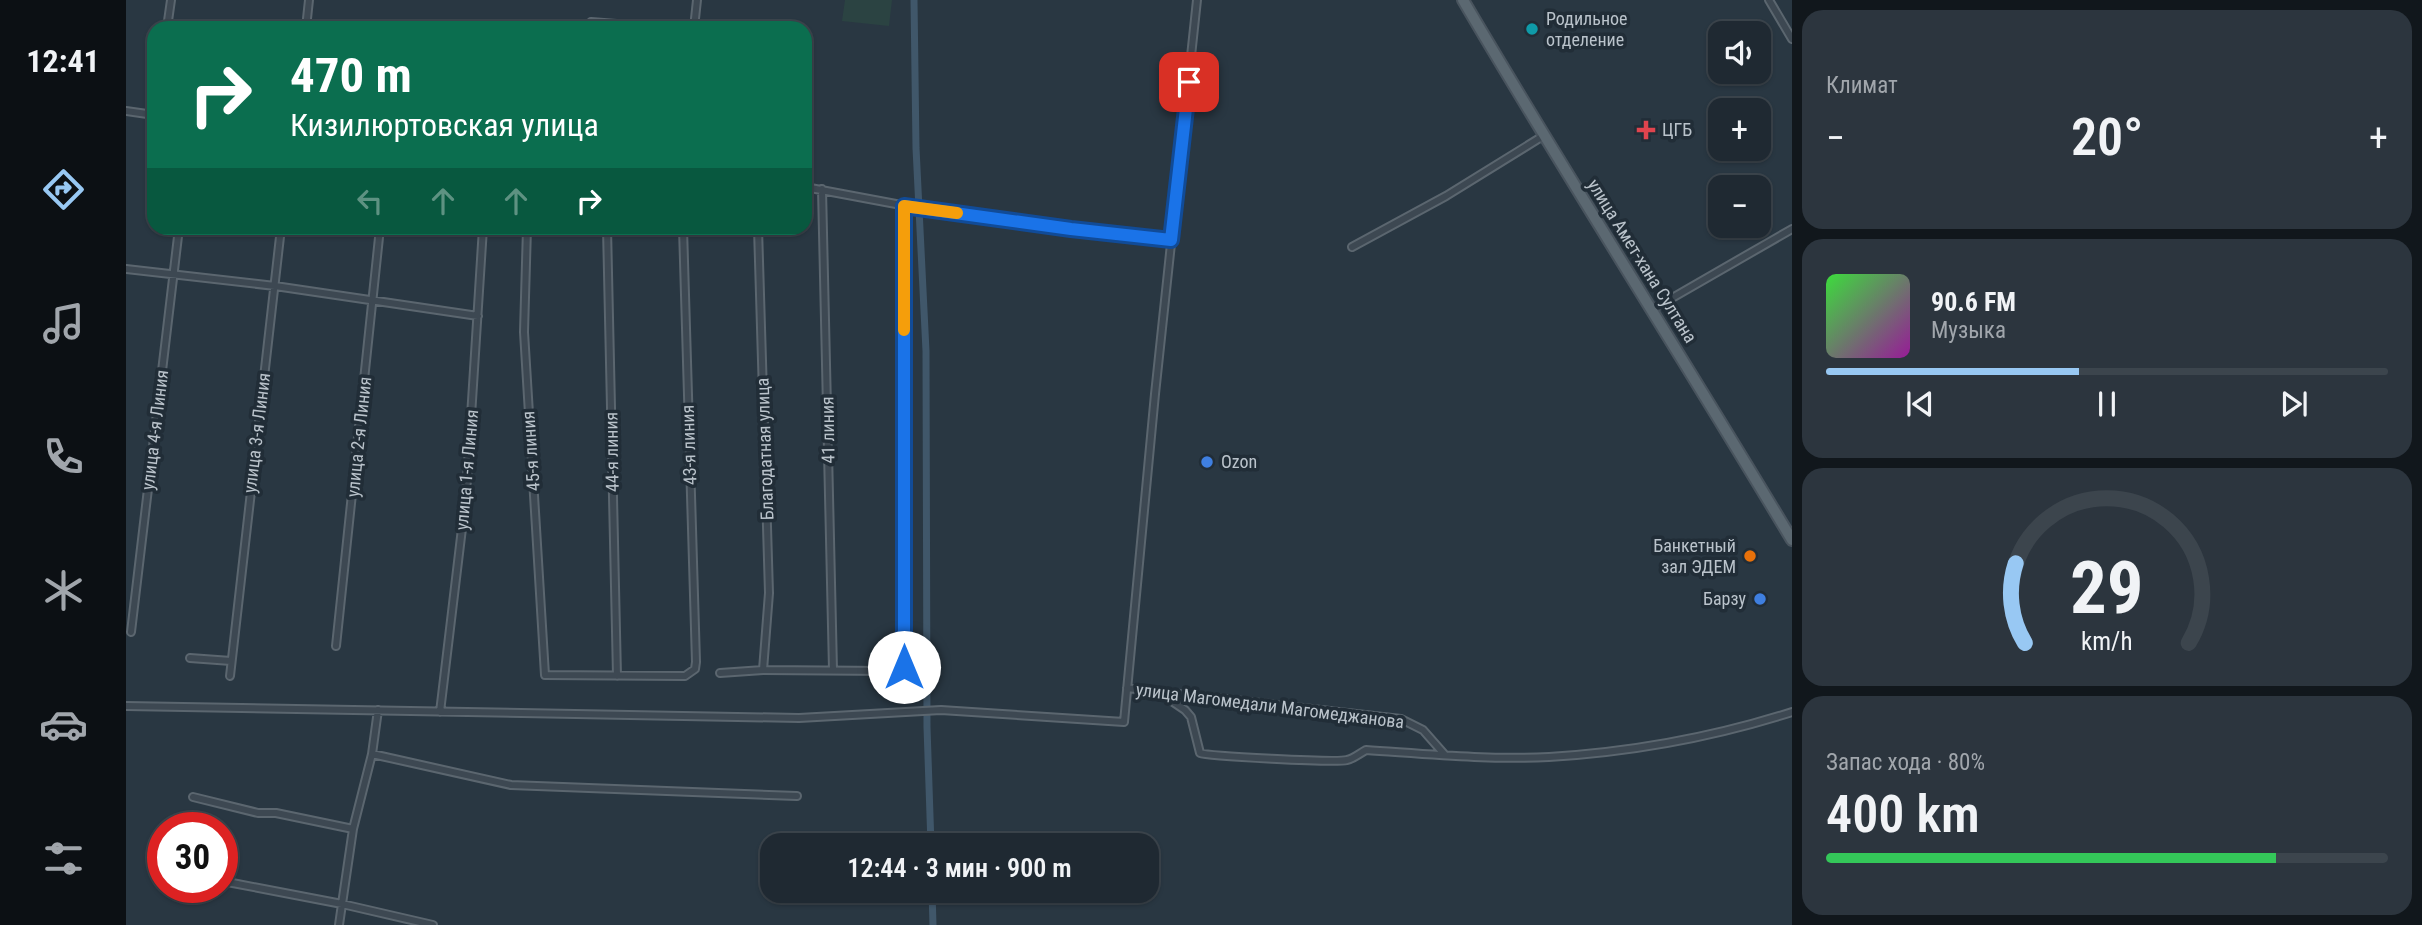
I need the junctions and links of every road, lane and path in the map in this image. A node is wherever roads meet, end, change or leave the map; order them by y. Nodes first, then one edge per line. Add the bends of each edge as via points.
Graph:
1 (171, 0) edge
2 (309, 0) edge
3 (697, 0) edge
4 (1197, 0) edge
5 (1462, 0) edge
6 (1769, 0) edge
7 (168, 21) edge
8 (307, 21) edge
9 (695, 21) edge
10 (1792, 39) edge
11 (126, 111) edge
12 (147, 114) edge
13 (1543, 136) junction
14 (812, 188) edge
15 (822, 189) junction
16 (908, 206) junction
17 (1792, 229) edge
18 (178, 235) edge
19 (280, 235) edge
20 (379, 235) edge
21 (483, 235) edge
22 (527, 235) edge
23 (607, 235) edge
24 (683, 235) edge
25 (758, 235) edge
26 (1171, 240) junction
27 (1352, 247) dead end
28 (126, 269) edge
29 (174, 275) junction
30 (275, 286) junction
31 (373, 301) junction
32 (1653, 309) junction
33 (478, 316) junction
34 (1792, 540) edge
35 (131, 632) dead end
36 (336, 646) dead end
37 (190, 659) dead end
38 (231, 661) junction
39 (763, 670) junction
40 (833, 670) junction
41 (720, 673) dead end
42 (230, 676) dead end
43 (617, 676) junction
44 (1127, 688) junction
45 (1157, 691) junction
46 (126, 706) edge
47 (378, 710) junction
48 (440, 712) junction
49 (1792, 712) edge
50 (372, 754) junction
51 (1445, 755) junction
52 (797, 796) dead end
53 (193, 797) dead end
54 (353, 829) junction
55 (238, 884) edge
56 (342, 904) junction
57 (339, 925) edge
58 (433, 925) edge

1 - 7 street
2 - 8 street
3 - 9 street
4 - 26 street, улица Магомедали Магомеджановa
5 - 13 main road, улица Амет-хана Султана
6 - 10 street
11 - 12 street
13 - 27 street
13 - 32 main road, улица Амет-хана Султана
14 - 15 street
15 - 16 street
15 - 40 street, 41 линия
16 - 26 street
16 - 40 street via 904,667
17 - 32 street
18 - 29 street, улица 4-я Линия
19 - 30 street, улица 3-я Линия
20 - 31 street, улица 2-я Линия
21 - 33 street, улица 1-я Линия
22 - 43 street, 45-я линия via 524,332 545,675
23 - 43 street, 44-я линия
24 - 43 street, 43-я линия via 695,669 685,676
25 - 39 street, Благодатная улица via 769,593
26 - 44 street, улица Магомедали Магомеджановa
28 - 29 street
29 - 30 street
29 - 35 street, улица 4-я Линия
30 - 31 street
30 - 38 street, улица 3-я Линия
31 - 33 street
31 - 36 street, улица 2-я Линия
32 - 34 main road, улица Амет-хана Султана
33 - 48 street, улица 1-я Линия via 466,495
37 - 38 street
38 - 42 street, улица 3-я Линия
39 - 40 street
39 - 41 street
44 - 45 street, улица Магомедали Магомеджановa
44 - 48 street via 1124,722 941,710 799,718
45 - 51 street, улица Магомедали Магомеджановa via 1401,719 1423,730
45 - 51 street via 1191,717 1198,749 1206,755 1349,760 1366,750
46 - 47 street
47 - 48 street
47 - 50 street
49 - 51 street via 1679,741 1567,755
50 - 52 street via 511,785
50 - 54 street
53 - 54 street
54 - 56 street
55 - 56 street
56 - 57 street
56 - 58 street

